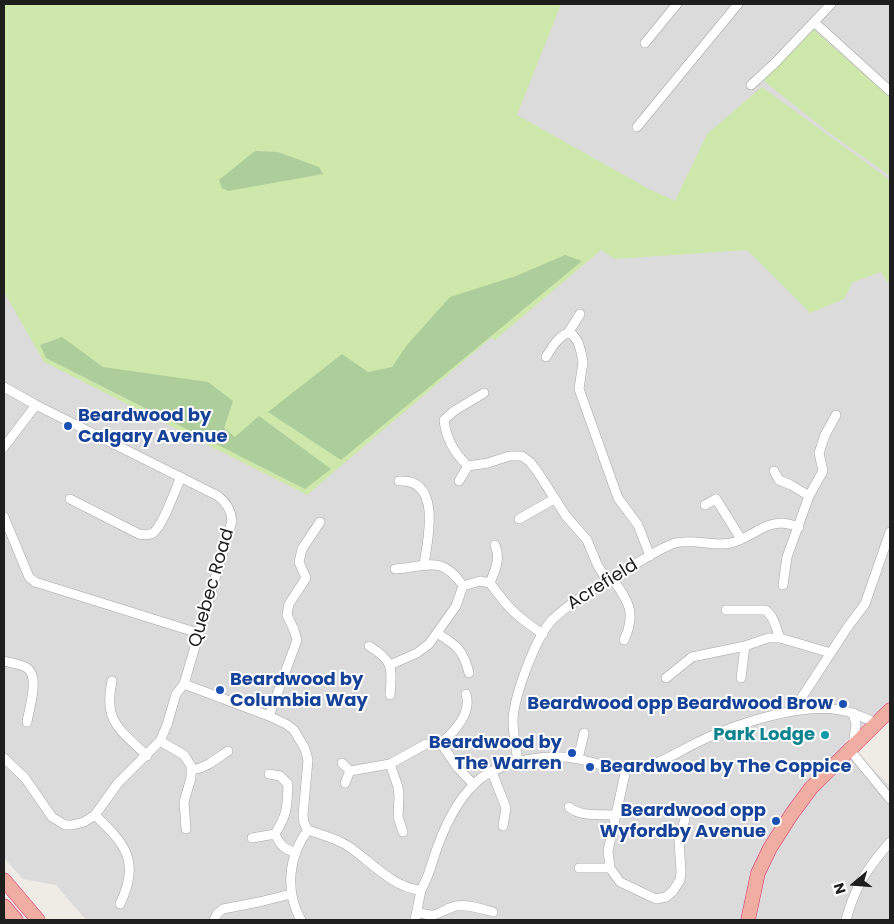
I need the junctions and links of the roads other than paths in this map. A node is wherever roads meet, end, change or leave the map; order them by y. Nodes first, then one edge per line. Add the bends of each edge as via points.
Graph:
1 (678, 4) edge
2 (738, 4) edge
3 (831, 4) edge
4 (814, 22) junction
5 (644, 43) dead end
6 (751, 85) dead end
7 (890, 91) edge
8 (637, 127) dead end
9 (580, 314) dead end
10 (568, 333) junction
11 (546, 357) dead end
12 (4, 387) edge
13 (484, 393) dead end
14 (36, 405) junction
15 (836, 415) dead end
16 (4, 447) edge
17 (468, 466) junction
18 (774, 471) dead end
19 (182, 477) junction
20 (399, 481) dead end
21 (459, 481) dead end
22 (809, 496) junction
23 (70, 499) dead end
24 (554, 499) junction
25 (705, 505) dead end
26 (4, 517) edge
27 (519, 520) dead end
28 (320, 522) dead end
29 (798, 526) junction
30 (890, 532) edge
31 (741, 539) junction
32 (495, 546) dead end
33 (650, 556) junction
34 (424, 564) junction
35 (395, 569) dead end
36 (609, 580) junction
37 (490, 583) junction
38 (784, 585) dead end
39 (463, 586) junction
40 (726, 610) dead end
41 (198, 633) junction
42 (437, 633) junction
43 (542, 634) junction
44 (780, 638) junction
45 (624, 640) dead end
46 (369, 646) dead end
47 (745, 646) junction
48 (831, 654) junction
49 (4, 661) edge
50 (390, 665) junction
51 (469, 673) dead end
52 (666, 678) dead end
53 (741, 678) dead end
54 (112, 681) dead end
55 (184, 684) junction
56 (466, 694) dead end
57 (390, 696) dead end
58 (800, 710) junction
59 (890, 710) edge
60 (853, 713) junction
61 (269, 716) junction
62 (26, 722) dead end
63 (876, 723) junction
64 (584, 733) dead end
65 (160, 741) junction
66 (441, 743) junction
67 (852, 748) junction
68 (228, 751) dead end
69 (147, 756) junction
70 (4, 758) edge
71 (578, 759) junction
72 (518, 762) junction
73 (342, 763) dead end
74 (390, 764) junction
75 (626, 768) junction
76 (192, 770) junction
77 (350, 771) junction
78 (492, 772) junction
79 (269, 774) dead end
80 (345, 784) dead end
81 (474, 785) junction
82 (890, 799) edge
83 (570, 807) dead end
84 (95, 815) junction
85 (615, 815) junction
86 (685, 819) dead end
87 (503, 826) dead end
88 (186, 829) dead end
89 (308, 830) junction
90 (403, 832) dead end
91 (275, 834) junction
92 (252, 838) dead end
93 (890, 842) edge
94 (296, 852) junction
95 (579, 868) dead end
96 (610, 868) junction
97 (4, 880) edge
98 (421, 890) junction
99 (291, 894) junction
100 (120, 904) dead end
101 (4, 906) edge
102 (493, 912) dead end
103 (417, 916) edge
104 (16, 920) edge
105 (38, 920) edge
106 (214, 920) edge
107 (301, 920) edge
108 (748, 920) edge
109 (846, 920) edge

1 - 5 street
2 - 8 street
3 - 4 street
4 - 6 street
4 - 7 street
9 - 10 street
10 - 11 street via 552,346
10 - 33 street via 578,342 583,362 579,389 618,498 638,525
12 - 14 street, Quebec Road
13 - 17 street via 444,420 445,431 457,456
14 - 16 street
14 - 19 street, Quebec Road
15 - 22 street via 819,453 823,471
17 - 21 street
17 - 24 street via 522,456 538,470
18 - 22 street via 779,480
19 - 23 street via 155,532 145,535
19 - 41 street, Quebec Road via 225,501 232,521
20 - 34 street via 413,483 427,501 430,521
22 - 29 street
24 - 27 street
24 - 36 street via 587,540 597,564
25 - 31 street via 716,499
26 - 41 street via 29,578 35,582
28 - 61 street via 302,549 300,562 306,578 289,604 286,616 297,640
29 - 31 street, Acrefield via 774,524
29 - 38 street via 787,557
30 - 48 street via 865,604
31 - 33 street, Acrefield via 718,545 689,541 677,543
32 - 37 street via 498,564
33 - 36 street, Acrefield
34 - 35 street
34 - 39 street via 442,566
36 - 43 street, Acrefield via 563,610
36 - 45 street via 627,600 630,609 631,619
37 - 39 street via 480,581
37 - 43 street via 517,617
39 - 42 street via 456,606
40 - 44 street via 764,610 769,613
41 - 55 street, Quebec Road
42 - 50 street via 417,653
42 - 51 street via 461,650
43 - 72 street, Acrefield via 524,672 515,705 513,721
44 - 47 street via 768,638
44 - 48 street
46 - 50 street via 387,658
47 - 52 street via 692,657
47 - 53 street
48 - 58 street via 802,697
49 - 62 street via 28,668 32,673 34,681
50 - 57 street
54 - 69 street via 109,708 112,718
55 - 61 street
55 - 65 street, Quebec Road via 176,694
56 - 66 street via 468,706 465,714
58 - 60 street via 832,709
58 - 75 street via 722,732 656,764
59 - 63 highway
60 - 63 street
60 - 67 street via 856,724
61 - 89 street via 294,730 305,749 308,760 303,815
63 - 67 highway
64 - 71 street
65 - 69 street, Quebec Road
65 - 76 street via 184,755
66 - 74 street via 426,744
66 - 81 street
67 - 82 street
67 - 108 highway via 811,788 770,848 758,873
68 - 76 street via 201,769
69 - 84 street, Quebec Road via 118,783
70 - 84 street via 26,778 45,810 59,823 78,824
71 - 72 street via 547,758
71 - 75 street
72 - 78 street
73 - 77 street
74 - 77 street
74 - 90 street via 398,787 398,817
75 - 85 street
76 - 88 street via 184,802
77 - 80 street
78 - 81 street
78 - 87 street via 506,808
79 - 91 street via 280,776 288,784 285,818
81 - 98 street via 456,807 441,835
83 - 85 street via 581,813
84 - 100 street via 120,840 128,858 129,878
85 - 96 street via 608,851
86 - 96 street via 679,840 680,880 666,897 656,898 620,882
89 - 94 street
89 - 98 street via 334,838 380,872 412,890
91 - 92 street
91 - 94 street via 286,850
93 - 109 street via 861,880
94 - 99 street
95 - 96 street
97 - 105 highway
98 - 103 street
99 - 106 street via 223,909
99 - 107 street
101 - 104 highway
102 - 103 street via 456,906 438,914

